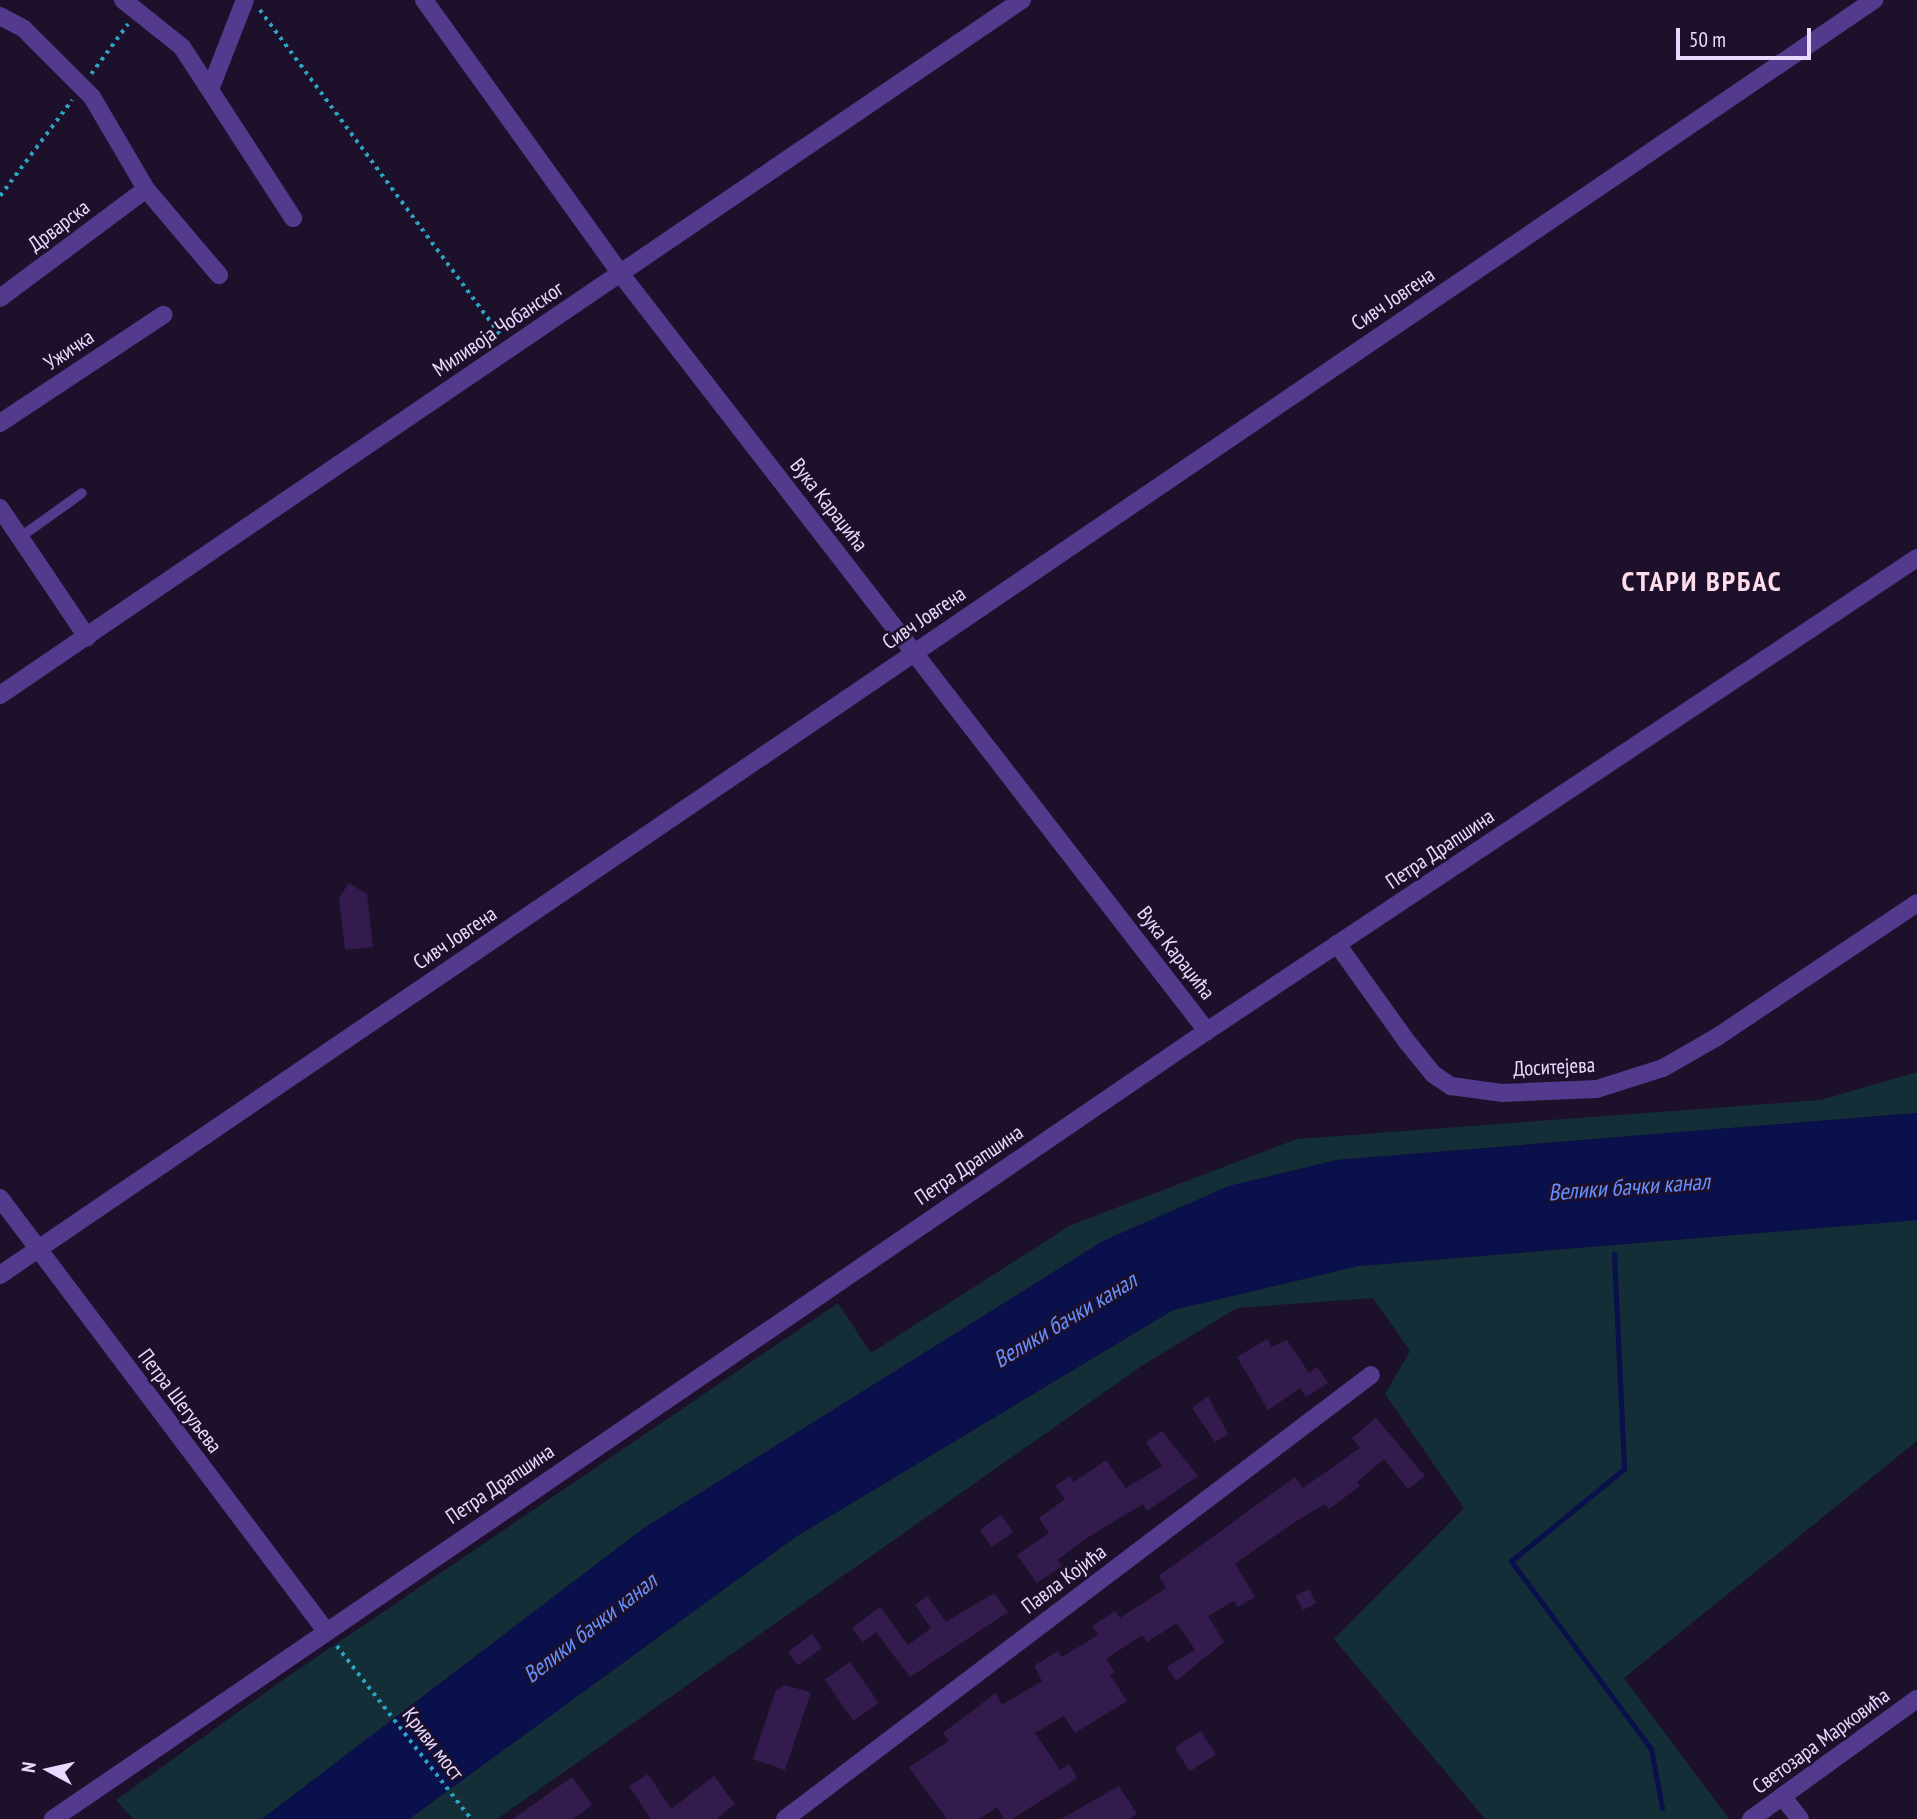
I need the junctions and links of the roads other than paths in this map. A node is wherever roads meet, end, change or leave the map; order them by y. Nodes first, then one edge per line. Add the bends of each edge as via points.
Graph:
1 (245, 0) edge
2 (424, 0) edge
3 (1022, 0) edge
4 (1874, 0) edge
5 (130, 6) edge
6 (0, 16) edge
7 (211, 87) junction
8 (145, 189) junction
9 (293, 218) dead end
10 (620, 273) junction
11 (219, 275) dead end
12 (0, 298) edge
13 (163, 315) dead end
14 (0, 423) edge
15 (82, 493) dead end
16 (0, 508) edge
17 (19, 538) junction
18 (1917, 558) edge
19 (87, 637) junction
20 (914, 652) junction
21 (0, 695) edge
22 (1917, 903) edge
23 (1338, 944) junction
24 (1207, 1031) junction
25 (0, 1198) edge
26 (38, 1250) junction
27 (0, 1275) edge
28 (1371, 1375) dead end
29 (326, 1631) junction
30 (1917, 1699) edge
31 (1782, 1796) junction
32 (53, 1819) edge
33 (785, 1819) edge
34 (1751, 1819) edge
35 (1800, 1819) edge

1 - 7 street
2 - 10 street, Вука Караџића
3 - 10 street, Миливоја Чобанског
4 - 20 street, Сивч Јовгена
5 - 7 street via 181,47
6 - 8 street via 24,29 82,87
7 - 9 street
8 - 11 street
8 - 12 street, Дрварска
10 - 19 street, Миливоја Чобанског
10 - 20 street, Вука Караџића
13 - 14 street, Ужичка
15 - 17 lane
16 - 17 street
17 - 19 street
18 - 23 street, Петра Драпшина
19 - 21 street, Миливоја Чобанског
20 - 24 street, Вука Караџића
20 - 26 street, Сивч Јовгена
22 - 23 street, Доситејева via 1717,1037 1663,1068 1597,1088 1502,1093 1451,1086 1433,1074 1408,1043
23 - 24 street, Петра Драпшина
24 - 29 street, Петра Драпшина
25 - 26 street, Петра Шегуљева
26 - 27 street, Сивч Јовгена
26 - 29 street, Петра Шегуљева
28 - 33 street, Павла Којића
29 - 32 street, Петра Драпшина
30 - 31 street, Светозара Марковића
31 - 34 street, Светозара Марковића
31 - 35 street

